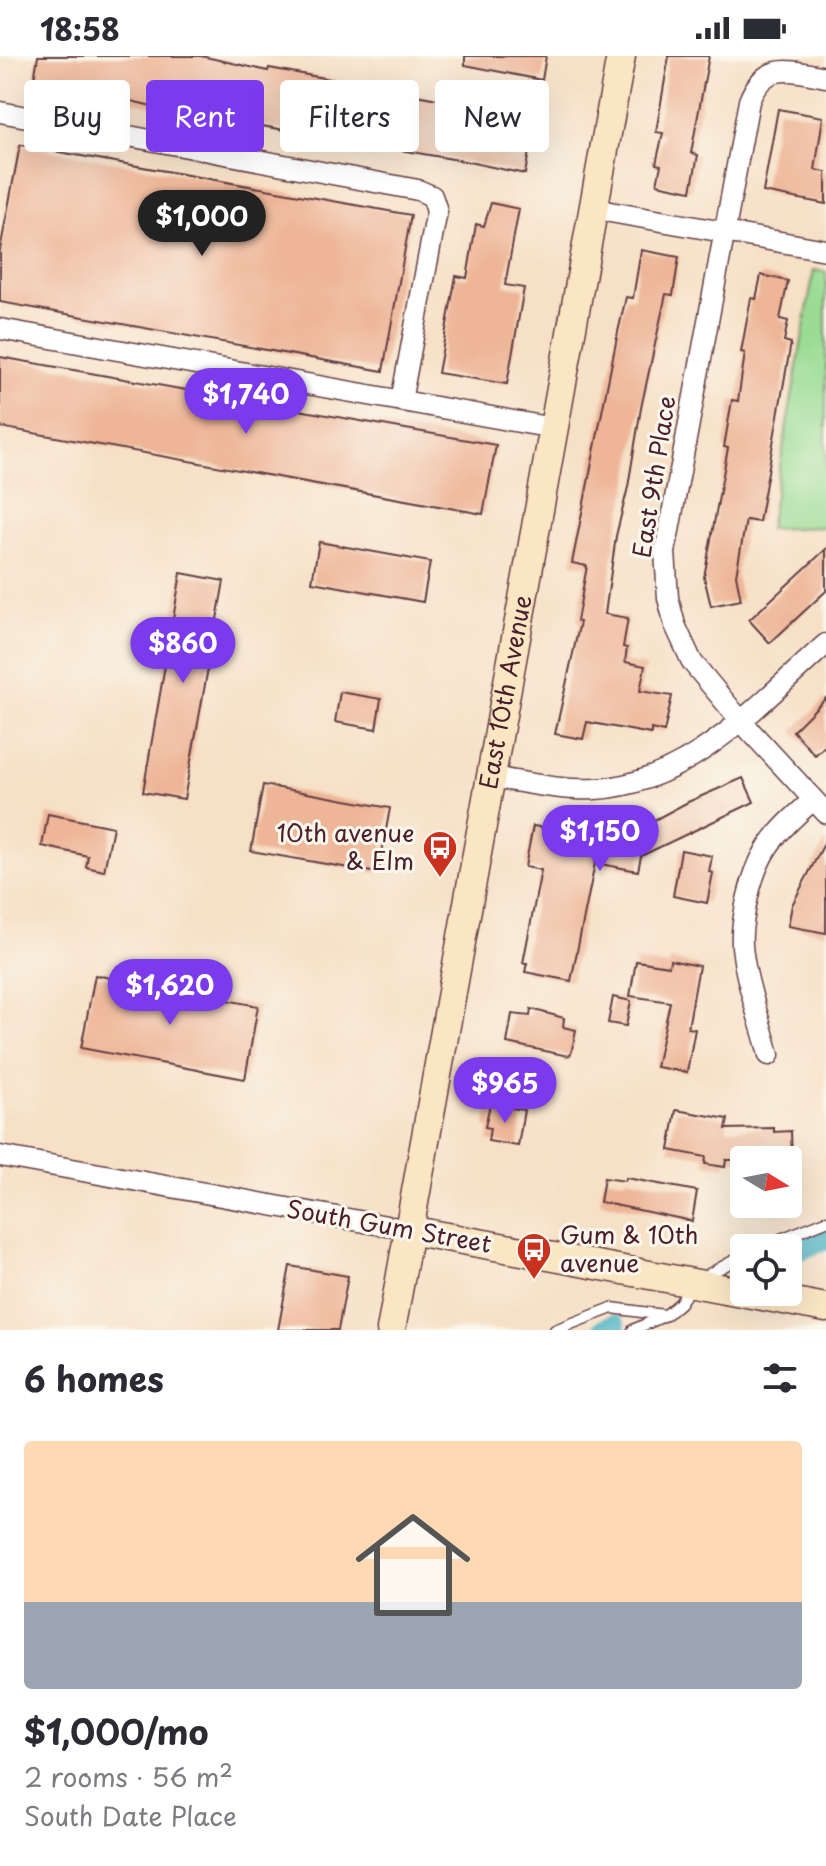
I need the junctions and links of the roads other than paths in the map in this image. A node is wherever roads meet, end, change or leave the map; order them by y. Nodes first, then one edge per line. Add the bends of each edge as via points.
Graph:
1 (621, 56) edge
2 (826, 77) edge
3 (0, 112) edge
4 (593, 209) junction
5 (726, 232) junction
6 (826, 250) edge
7 (0, 329) edge
8 (401, 401) junction
9 (553, 428) junction
10 (826, 644) edge
11 (740, 720) junction
12 (491, 777) junction
13 (820, 807) edge
14 (769, 1055) dead end
15 (0, 1156) edge
16 (826, 1221) edge
17 (409, 1230) junction
18 (793, 1234) edge
19 (730, 1263) edge
20 (693, 1283) junction
21 (826, 1308) edge
22 (666, 1315) junction
23 (391, 1330) edge
24 (555, 1330) edge
25 (633, 1330) edge

1 - 4 main road, East 10th Avenue
2 - 5 street, East 9th Place via 787,70 762,78 754,87
3 - 8 street via 432,196 437,211
4 - 5 street
4 - 9 main road, East 10th Avenue
5 - 6 street
5 - 11 street, East 9th Place via 667,536 665,570 683,645 703,678
7 - 8 street
8 - 9 street
9 - 12 main road, East 10th Avenue
10 - 11 street
11 - 12 street via 674,767 623,785 573,789
11 - 13 street, East 9th Place
12 - 17 main road, East 10th Avenue
13 - 14 street, East 9th Place via 786,823 769,843 756,866 744,917 743,954
15 - 17 street, South Gum Street
16 - 18 lane
17 - 20 main road, South Gum Street
17 - 23 main road, East 10th Avenue
19 - 20 lane
20 - 21 main road, South Gum Street
20 - 22 lane
22 - 24 lane via 612,1308
22 - 25 lane

